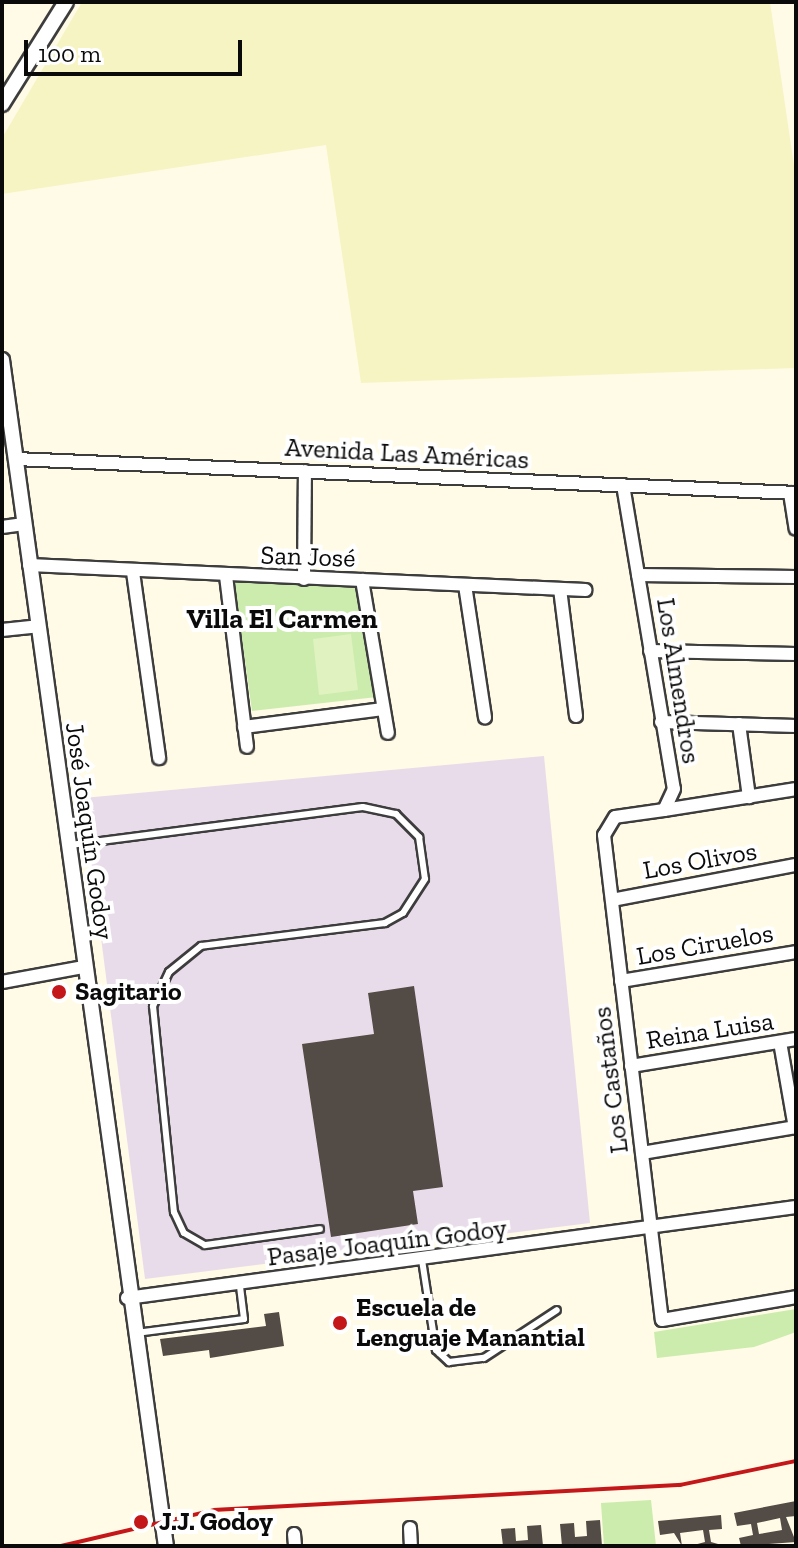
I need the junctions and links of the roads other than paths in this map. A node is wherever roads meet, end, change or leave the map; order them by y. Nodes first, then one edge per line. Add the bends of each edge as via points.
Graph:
1 (66, 2) edge
2 (2, 104) edge
3 (2, 360) edge
4 (15, 459) junction
5 (305, 471) junction
6 (623, 485) junction
7 (793, 493) edge
8 (24, 524) junction
9 (2, 527) edge
10 (796, 529) edge
11 (29, 565) junction
12 (133, 572) junction
13 (638, 575) junction
14 (226, 576) junction
15 (796, 577) edge
16 (304, 579) junction
17 (362, 580) junction
18 (465, 585) junction
19 (560, 589) junction
20 (585, 590) dead end
21 (38, 626) junction
22 (2, 630) edge
23 (650, 651) junction
24 (796, 654) edge
25 (383, 709) junction
26 (576, 716) dead end
27 (485, 718) dead end
28 (661, 722) junction
29 (739, 724) junction
30 (796, 726) edge
31 (244, 727) junction
32 (388, 733) dead end
33 (247, 747) dead end
34 (159, 758) dead end
35 (796, 789) edge
36 (749, 797) junction
37 (664, 810) junction
38 (67, 845) junction
39 (796, 865) edge
40 (612, 900) junction
41 (796, 952) edge
42 (83, 967) junction
43 (621, 981) junction
44 (2, 982) edge
45 (796, 1039) edge
46 (780, 1042) junction
47 (631, 1066) junction
48 (796, 1128) edge
49 (642, 1153) junction
50 (796, 1207) edge
51 (320, 1229) dead end
52 (652, 1231) junction
53 (422, 1260) junction
54 (240, 1283) junction
55 (796, 1297) edge
56 (127, 1298) junction
57 (557, 1310) dead end
58 (132, 1333) junction
59 (410, 1528) dead end
60 (166, 1546) edge
61 (411, 1546) edge

1 - 2 street
3 - 4 street, José Joaquín Godoy
4 - 5 street, Avenida Las Américas
4 - 8 street, José Joaquín Godoy
5 - 6 street, Avenida Las Américas
5 - 16 street
6 - 7 street, Avenida Las Américas
6 - 13 street, Los Almendros
7 - 10 street
8 - 9 street
8 - 11 street, José Joaquín Godoy
11 - 12 street, San José
11 - 21 street, José Joaquín Godoy
12 - 14 street, San José
12 - 34 street
13 - 15 street
13 - 23 street, Los Almendros
14 - 16 street, San José
14 - 31 street
16 - 17 street, San José
17 - 18 street, San José
17 - 25 street
18 - 19 street, San José
18 - 27 street
19 - 20 street, San José
19 - 26 street
21 - 22 street
21 - 38 street, José Joaquín Godoy
23 - 24 street
23 - 28 street, Los Almendros
25 - 31 street
25 - 32 street
28 - 29 street
28 - 37 street, Los Almendros via 674,789
29 - 30 street
29 - 36 street
31 - 33 street
35 - 36 street
36 - 37 street
37 - 40 street, Los Castaños via 615,817 604,835
38 - 42 street, José Joaquín Godoy
38 - 51 lane via 363,807 396,814 419,837 425,879 403,913 385,923 201,946 169,972 153,1006 174,1212 184,1233 205,1245
39 - 40 street, Los Olivos
40 - 43 street, Los Castaños
41 - 43 street, Los Ciruelos
42 - 44 street
42 - 56 street, José Joaquín Godoy
43 - 47 street, Los Castaños
45 - 46 street, Reina Luisa
46 - 47 street, Reina Luisa
46 - 48 street
47 - 49 street, Los Castaños
48 - 49 street
49 - 52 street, Los Castaños
50 - 52 street, Pasaje Joaquín Godoy
52 - 53 street, Pasaje Joaquín Godoy
52 - 55 street, Los Castaños via 662,1320
53 - 54 street, Pasaje Joaquín Godoy
53 - 57 lane via 436,1350 449,1362 484,1358
54 - 56 street, Pasaje Joaquín Godoy
54 - 58 lane via 244,1319
56 - 58 street, José Joaquín Godoy
58 - 60 street, José Joaquín Godoy
59 - 61 street

